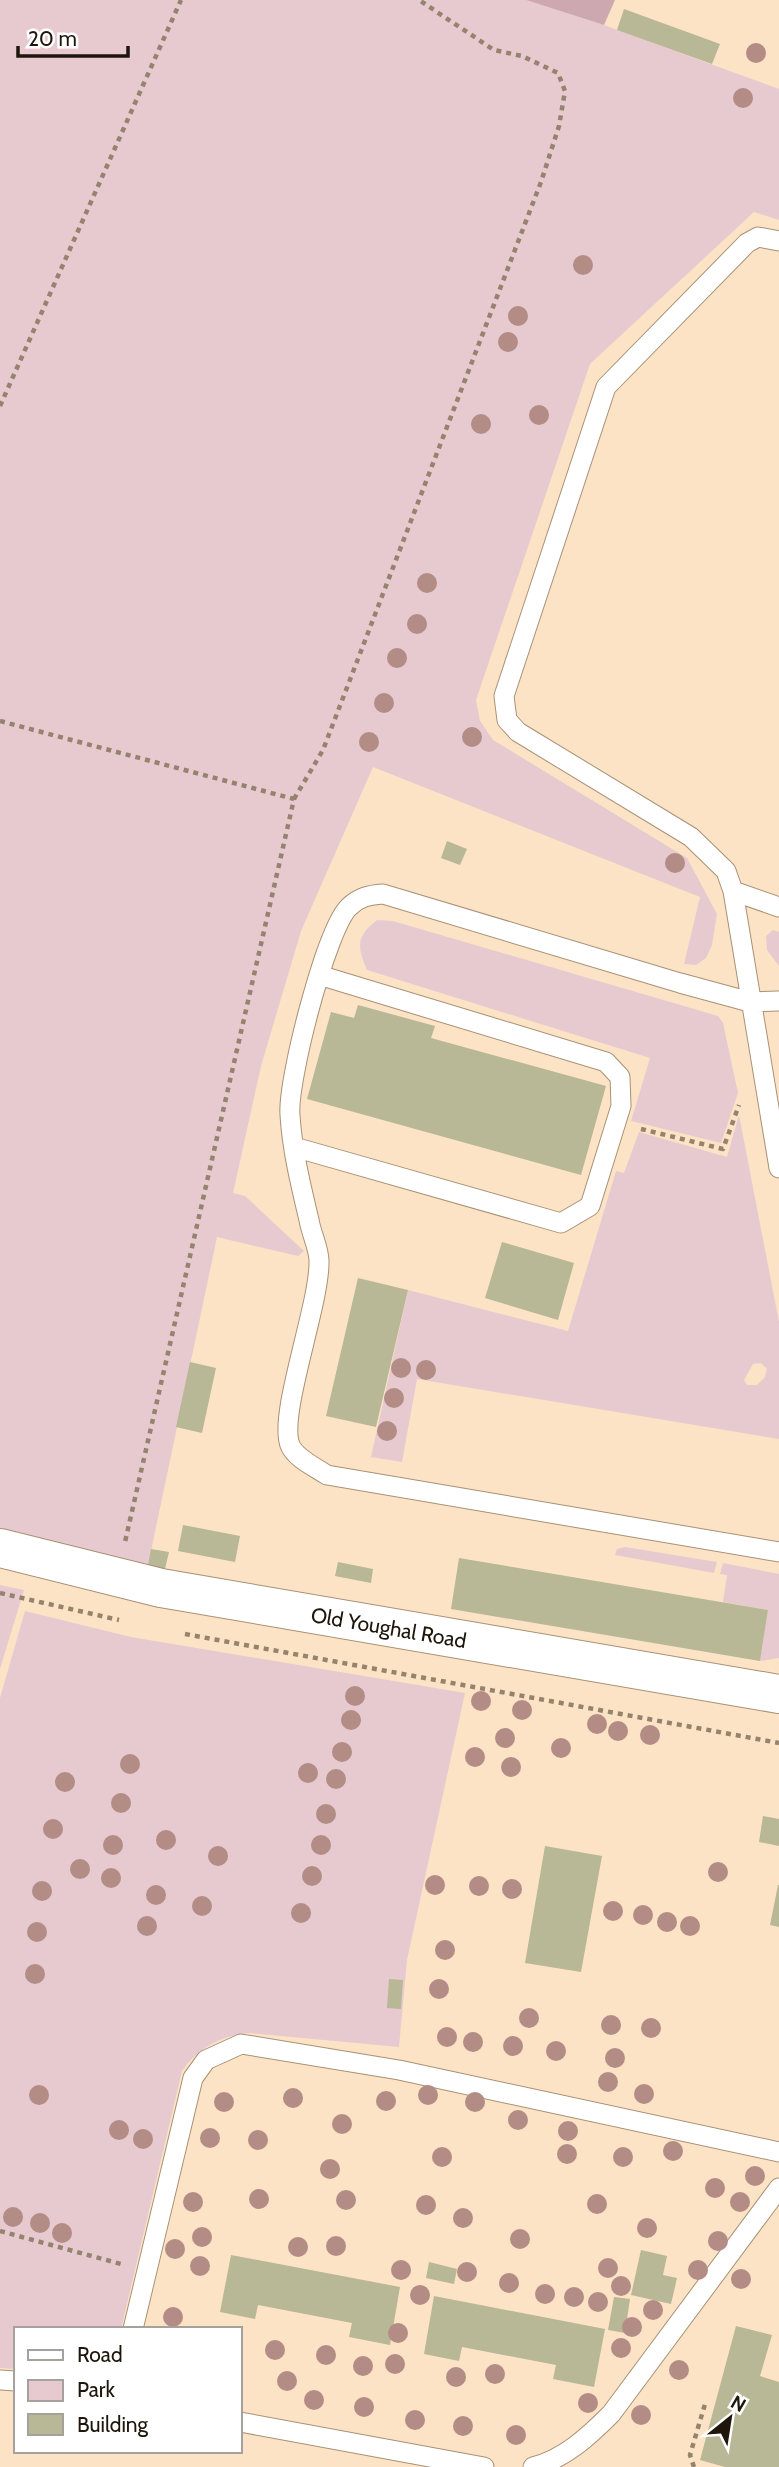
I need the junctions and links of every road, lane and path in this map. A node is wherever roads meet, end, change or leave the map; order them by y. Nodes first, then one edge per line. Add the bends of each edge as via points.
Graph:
1 (181, 0) edge
2 (419, 0) edge
3 (779, 241) edge
4 (0, 406) edge
5 (0, 721) edge
6 (294, 799) junction
7 (733, 891) junction
8 (779, 907) edge
9 (320, 975) junction
10 (779, 1001) edge
11 (750, 1002) junction
12 (768, 1101) junction
13 (635, 1127) dead end
14 (294, 1147) junction
15 (779, 1168) edge
16 (125, 1544) dead end
17 (0, 1548) edge
18 (779, 1552) edge
19 (0, 1593) edge
20 (132, 1623) dead end
21 (184, 1634) dead end
22 (779, 1694) edge
23 (779, 1743) edge
24 (779, 2152) edge
25 (779, 2188) edge
26 (0, 2231) edge
27 (124, 2265) dead end
28 (133, 2327) edge
29 (705, 2404) dead end
30 (242, 2422) edge
31 (484, 2467) edge
32 (533, 2467) edge
33 (694, 2467) edge

1 - 4 path
2 - 6 path via 494,50 522,56 558,73 565,90 541,183 323,750
3 - 7 lane via 758,237 747,243 606,387 504,696 507,720 518,732 691,837 726,871
5 - 6 path
6 - 16 path
7 - 8 lane
7 - 11 lane
9 - 11 lane via 337,924 348,907 365,895 383,894
9 - 14 lane via 290,1088
9 - 14 lane via 606,1062 620,1077 621,1106 590,1206 561,1223
10 - 11 lane
11 - 12 lane
12 - 13 path via 740,1105 723,1149
12 - 15 lane
14 - 18 lane via 319,1260 288,1421 290,1445 303,1460 327,1475
17 - 22 street, Old Youghal Road via 161,1588
19 - 20 path
21 - 23 path
24 - 28 lane via 399,2070 241,2045 206,2060 193,2078
25 - 32 lane via 611,2414 585,2440
26 - 27 path
29 - 33 path via 690,2455
30 - 31 lane

